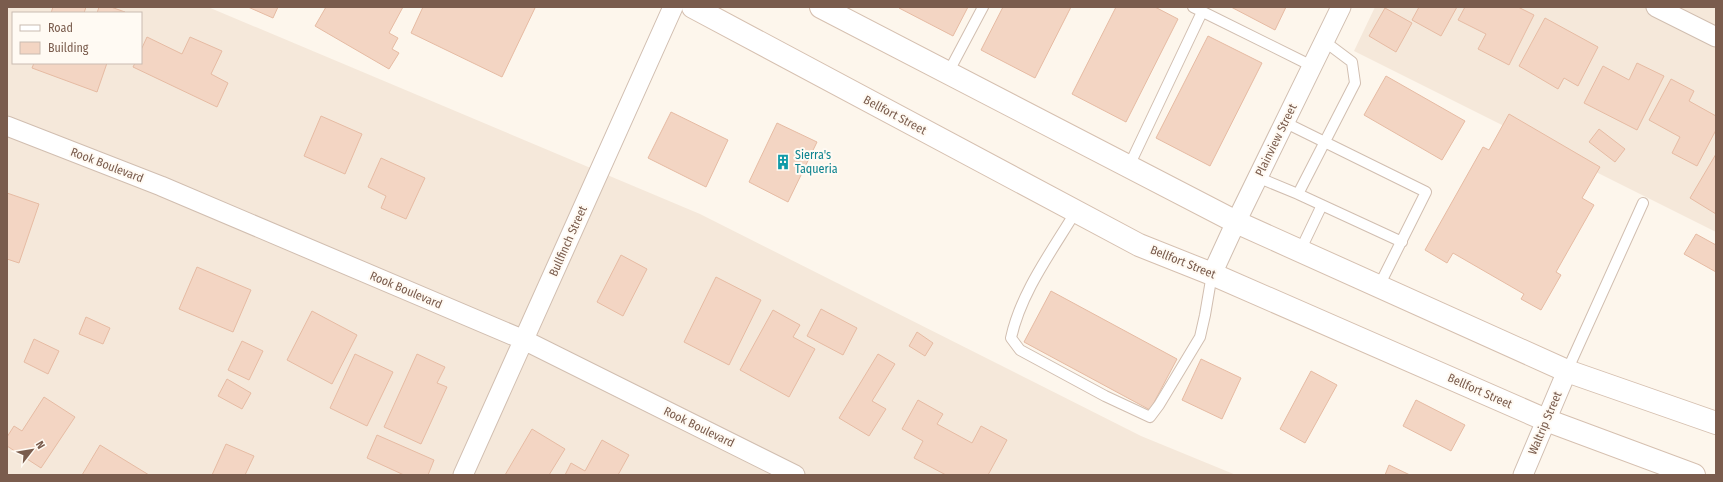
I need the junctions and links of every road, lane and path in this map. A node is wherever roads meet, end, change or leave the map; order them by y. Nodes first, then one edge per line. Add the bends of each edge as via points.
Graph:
1 (673, 7) edge
2 (693, 7) edge
3 (983, 7) edge
4 (1192, 7) edge
5 (1341, 7) edge
6 (1656, 7) edge
7 (834, 10) edge
8 (1202, 12) junction
9 (1716, 37) edge
10 (1324, 41) junction
11 (1312, 66) junction
12 (948, 73) junction
13 (1284, 122) junction
14 (7, 126) edge
15 (1325, 142) junction
16 (1129, 166) junction
17 (1257, 177) junction
18 (1298, 194) junction
19 (1643, 203) dead end
20 (1322, 205) junction
21 (1076, 211) junction
22 (1236, 222) junction
23 (1402, 242) junction
24 (1300, 250) junction
25 (1212, 274) junction
26 (1380, 286) junction
27 (524, 340) junction
28 (1567, 371) junction
29 (1546, 420) junction
30 (1716, 423) edge
31 (462, 475) edge
32 (795, 475) edge
33 (1524, 475) edge
34 (1694, 475) edge

1 - 27 street, Bullfinch Street
2 - 21 main road, Bellfort Street
3 - 12 lane
4 - 8 lane
5 - 10 street, Plainview Street
6 - 9 street
7 - 12 main road
8 - 11 lane
8 - 16 lane
10 - 11 street, Plainview Street
10 - 15 lane via 1352,62 1355,83
11 - 13 street, Plainview Street
12 - 16 main road
13 - 15 lane
13 - 17 street, Plainview Street
14 - 27 street, Rook Boulevard via 161,186
15 - 18 lane
15 - 23 lane via 1426,192
16 - 22 main road
17 - 18 lane
17 - 22 street, Plainview Street
18 - 20 lane
19 - 28 lane
20 - 23 lane
20 - 24 lane
21 - 25 main road, Bellfort Street via 1139,245
21 - 25 lane via 1042,266 1015,319 1011,338 1020,350 1150,417 1200,337
22 - 24 main road
22 - 25 street, Plainview Street
23 - 26 lane
24 - 26 main road
25 - 29 main road, Bellfort Street
26 - 28 main road
27 - 31 street, Bullfinch Street
27 - 32 street, Rook Boulevard
28 - 29 street, Waltrip Street
28 - 30 main road
29 - 33 street, Waltrip Street
29 - 34 main road, Bellfort Street

